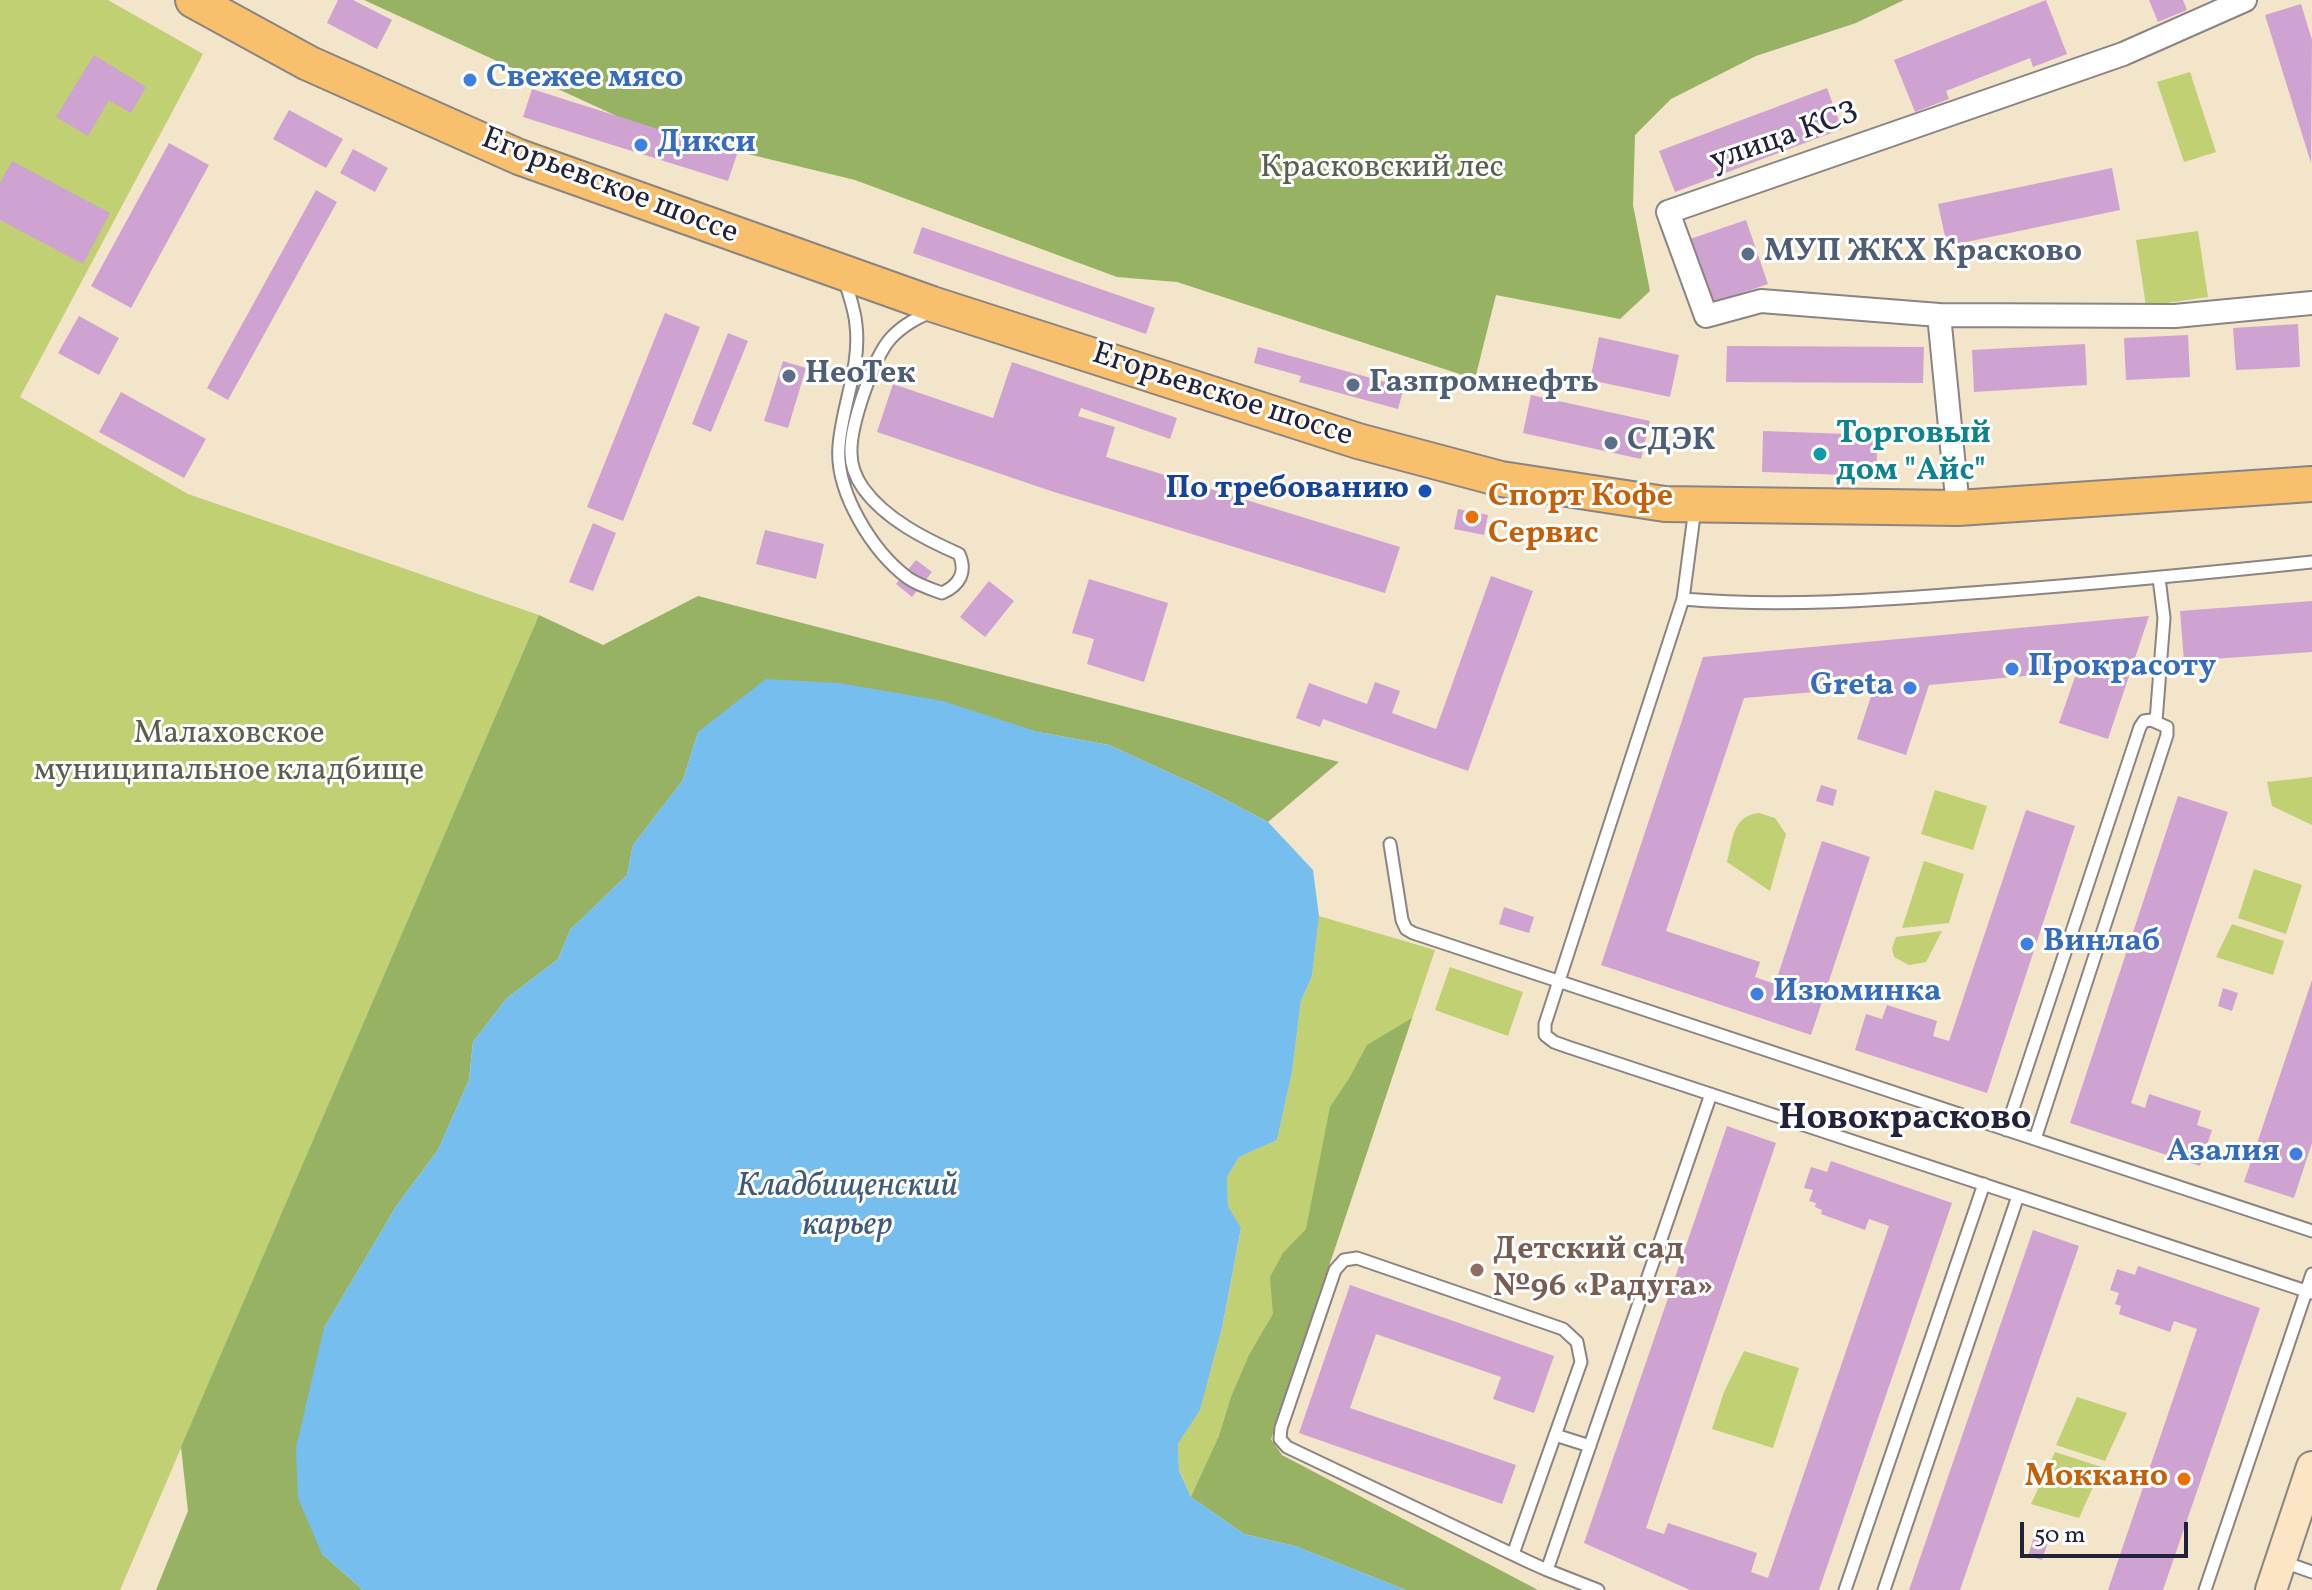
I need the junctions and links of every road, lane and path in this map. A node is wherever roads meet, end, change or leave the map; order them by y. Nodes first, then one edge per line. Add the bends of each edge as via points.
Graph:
1 (193, 0) edge
2 (2245, 0) edge
3 (842, 273) junction
4 (2312, 303) edge
5 (943, 307) junction
6 (1939, 315) junction
7 (2312, 484) edge
8 (1695, 505) junction
9 (1958, 508) junction
10 (2312, 562) edge
11 (2159, 578) junction
12 (1683, 599) junction
13 (2156, 721) junction
14 (1390, 844) dead end
15 (1559, 981) junction
16 (1711, 1094) junction
17 (2006, 1130) junction
18 (2035, 1139) junction
19 (1984, 1184) junction
20 (2018, 1196) junction
21 (2312, 1231) edge
22 (2312, 1274) edge
23 (2309, 1292) edge
24 (1555, 1435) junction
25 (1590, 1446) junction
26 (2312, 1467) edge
27 (1513, 1554) junction
28 (2281, 1561) junction
29 (1547, 1570) junction
30 (2312, 1572) edge
31 (1598, 1590) edge
32 (1845, 1590) edge
33 (1884, 1590) edge
34 (2205, 1590) edge
35 (2271, 1590) edge

1 - 3 main road, Егорьевское шоссе via 308,63 503,151
2 - 6 street, улица КСЗ via 2123,54 1668,212 1706,316 1761,301
3 - 5 main road, Егорьевское шоссе
3 - 5 lane via 856,324 855,373 838,449 842,480 880,553 909,579 942,593 960,580 964,566 959,554 926,539 875,502 853,469 850,450 862,399 890,338 910,321
4 - 6 street, улица КСЗ via 2175,316
5 - 8 main road, Егорьевское шоссе via 1358,441 1501,479
6 - 9 street
7 - 9 main road, Егорьевское шоссе
8 - 9 main road, Егорьевское шоссе
8 - 12 lane
10 - 11 lane
11 - 12 lane via 1858,602
11 - 13 lane via 2164,618
12 - 15 lane
13 - 17 lane via 2144,721 2140,727
13 - 18 lane via 2167,727 2167,735
14 - 15 lane via 1406,929
15 - 16 lane via 1545,1024 1545,1035 1554,1042
15 - 17 lane
16 - 19 lane
16 - 25 lane
17 - 18 lane
18 - 21 lane
19 - 20 lane
19 - 32 lane
20 - 23 lane
20 - 33 lane
22 - 23 lane
23 - 34 lane
24 - 25 lane
24 - 27 lane
24 - 27 lane via 1581,1362 1577,1342 1563,1329 1357,1258 1344,1260 1335,1270 1280,1439 1287,1447
25 - 29 lane
26 - 28 main road
27 - 29 lane
28 - 30 lane
28 - 35 main road
29 - 31 lane

